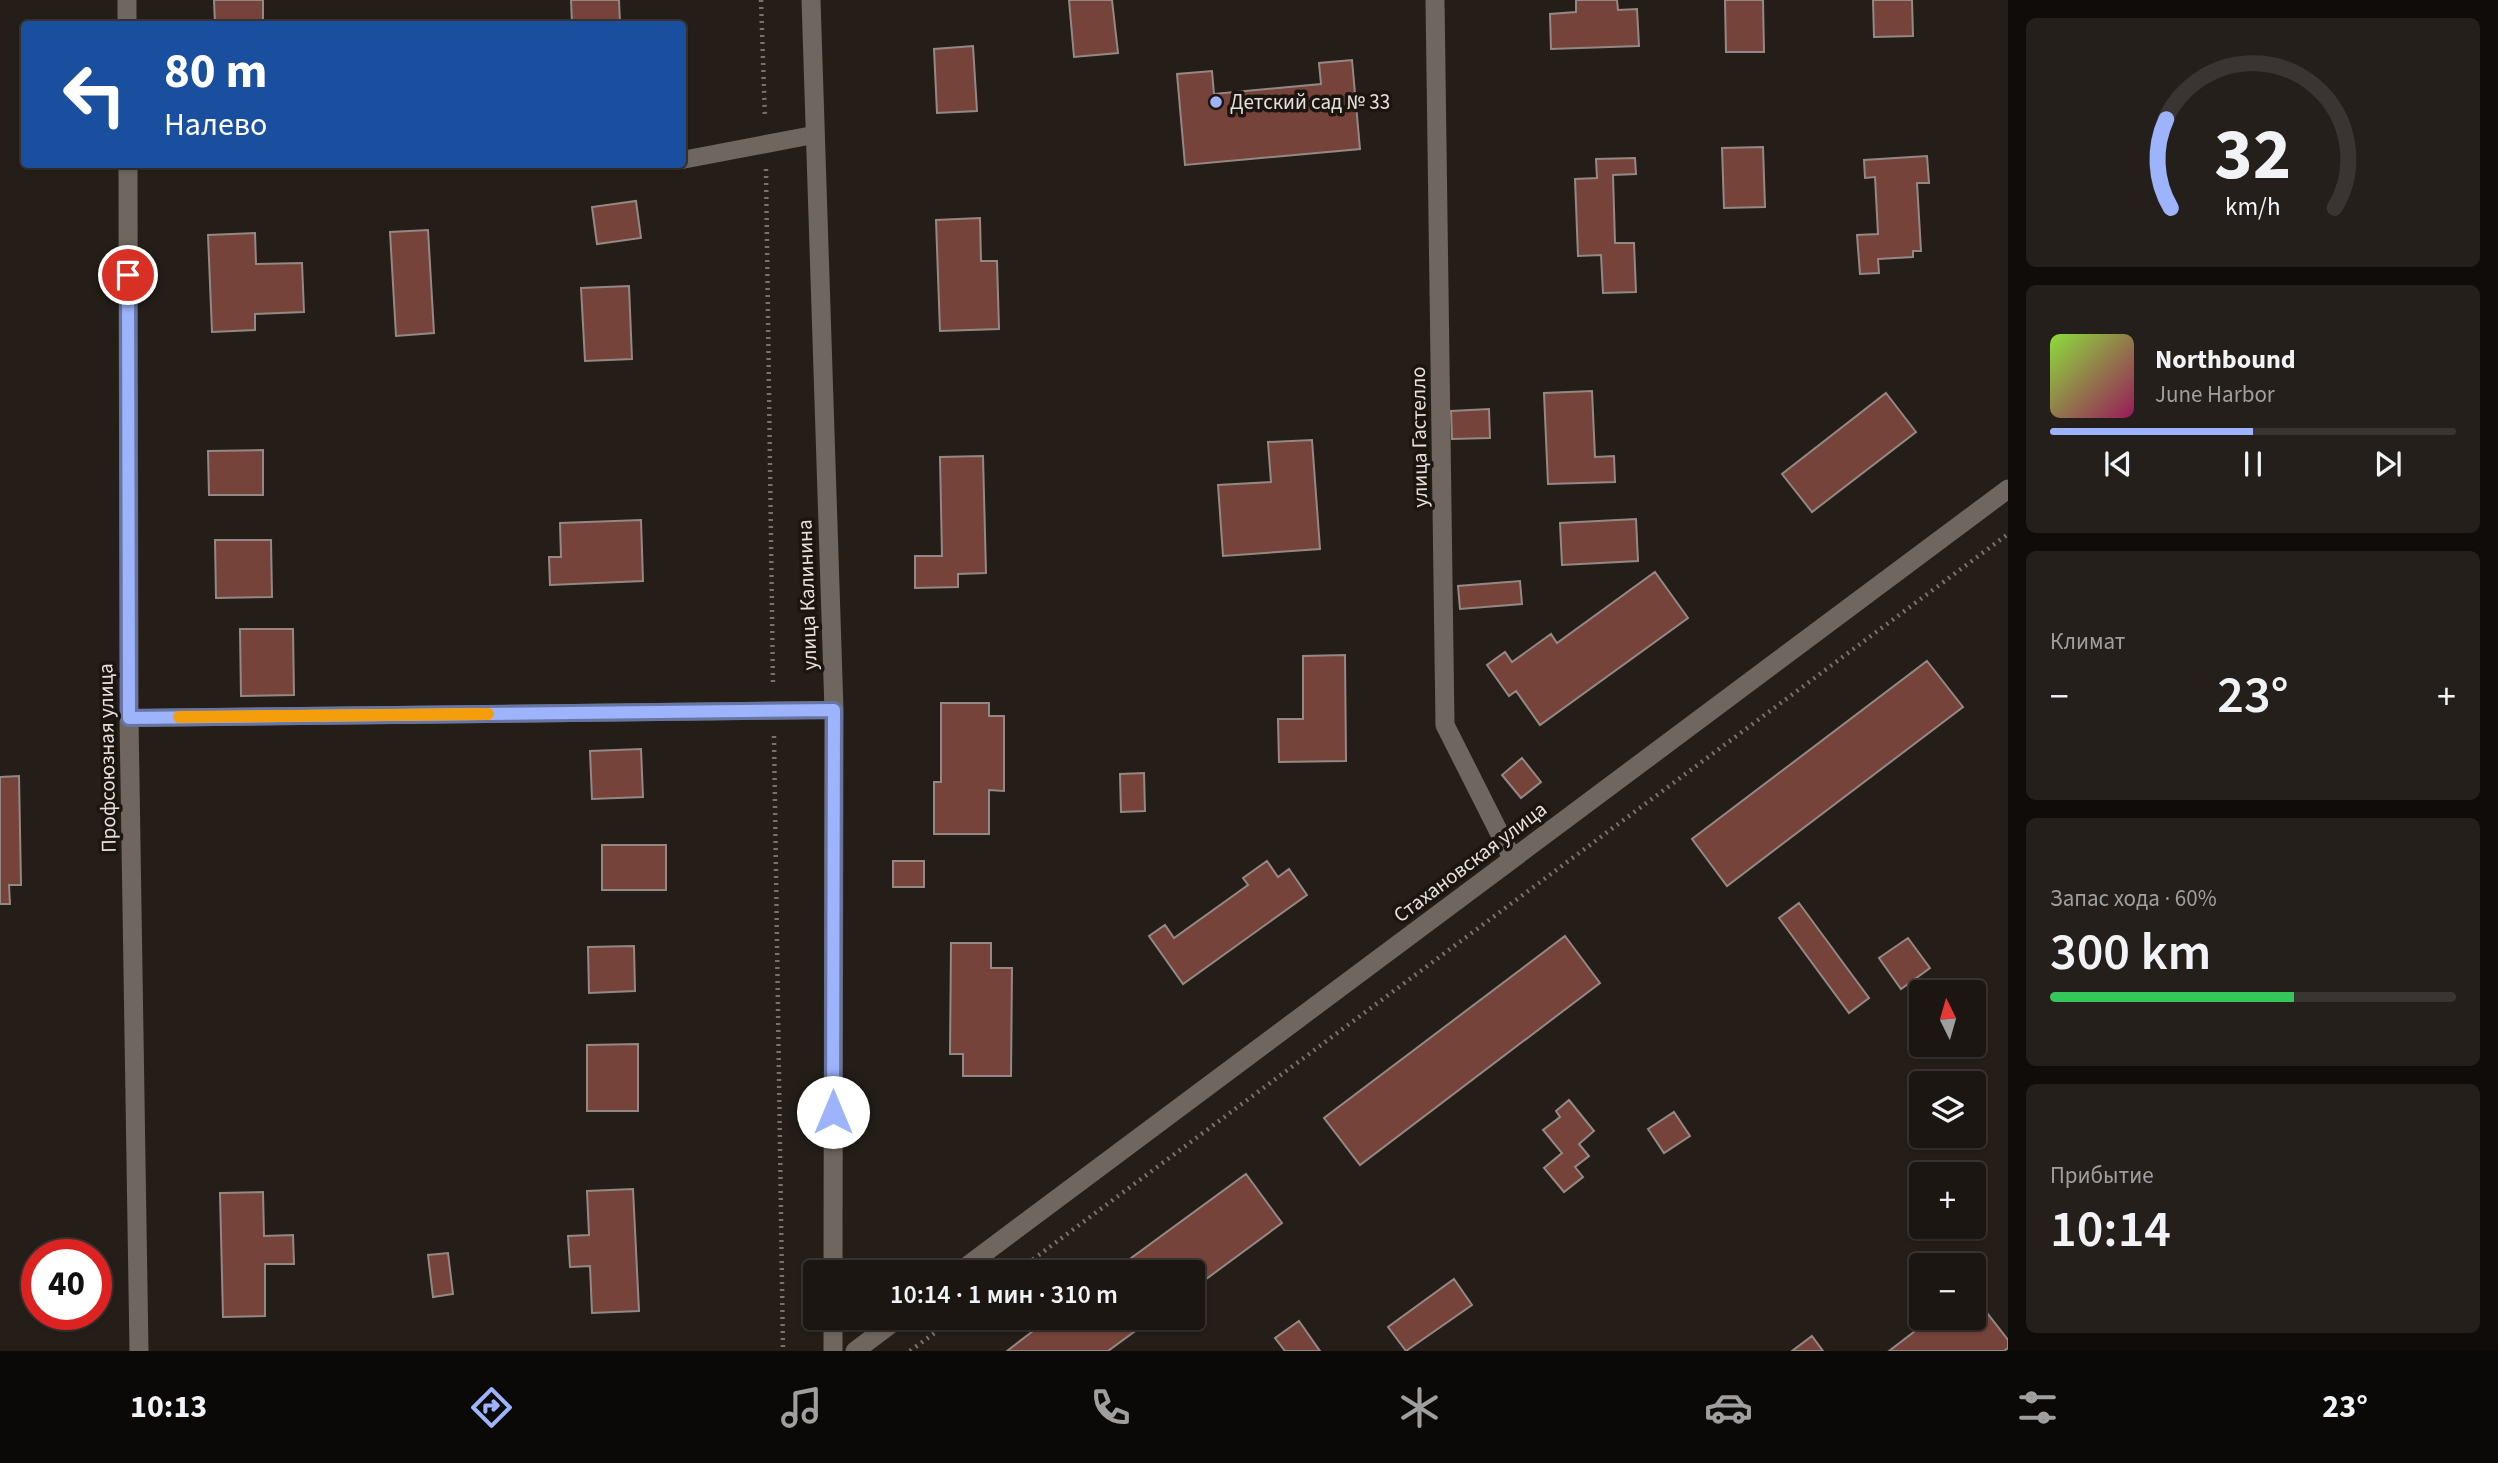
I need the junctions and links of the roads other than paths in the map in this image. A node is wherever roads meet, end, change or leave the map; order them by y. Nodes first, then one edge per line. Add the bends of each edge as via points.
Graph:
1 (127, 0) edge
2 (811, 0) edge
3 (1434, 0) edge
4 (127, 21) edge
5 (813, 135) junction
6 (686, 159) edge
7 (128, 168) edge
8 (2008, 489) edge
9 (834, 710) junction
10 (129, 718) junction
11 (1512, 858) junction
12 (833, 1260) edge
13 (975, 1260) edge
14 (833, 1330) edge
15 (883, 1330) edge
16 (139, 1351) edge
17 (833, 1351) edge
18 (855, 1351) edge

1 - 4 street
2 - 5 street, улица Калинина
3 - 11 street, улица Гастелло via 1446,726
5 - 6 lane
5 - 9 street, улица Калинина
7 - 10 street, Профсоюзная улица
8 - 11 street, Стахановская улица
9 - 10 lane
9 - 12 street, улица Калинина
10 - 16 street, Профсоюзная улица
11 - 13 street, Стахановская улица
14 - 17 street
15 - 18 street

